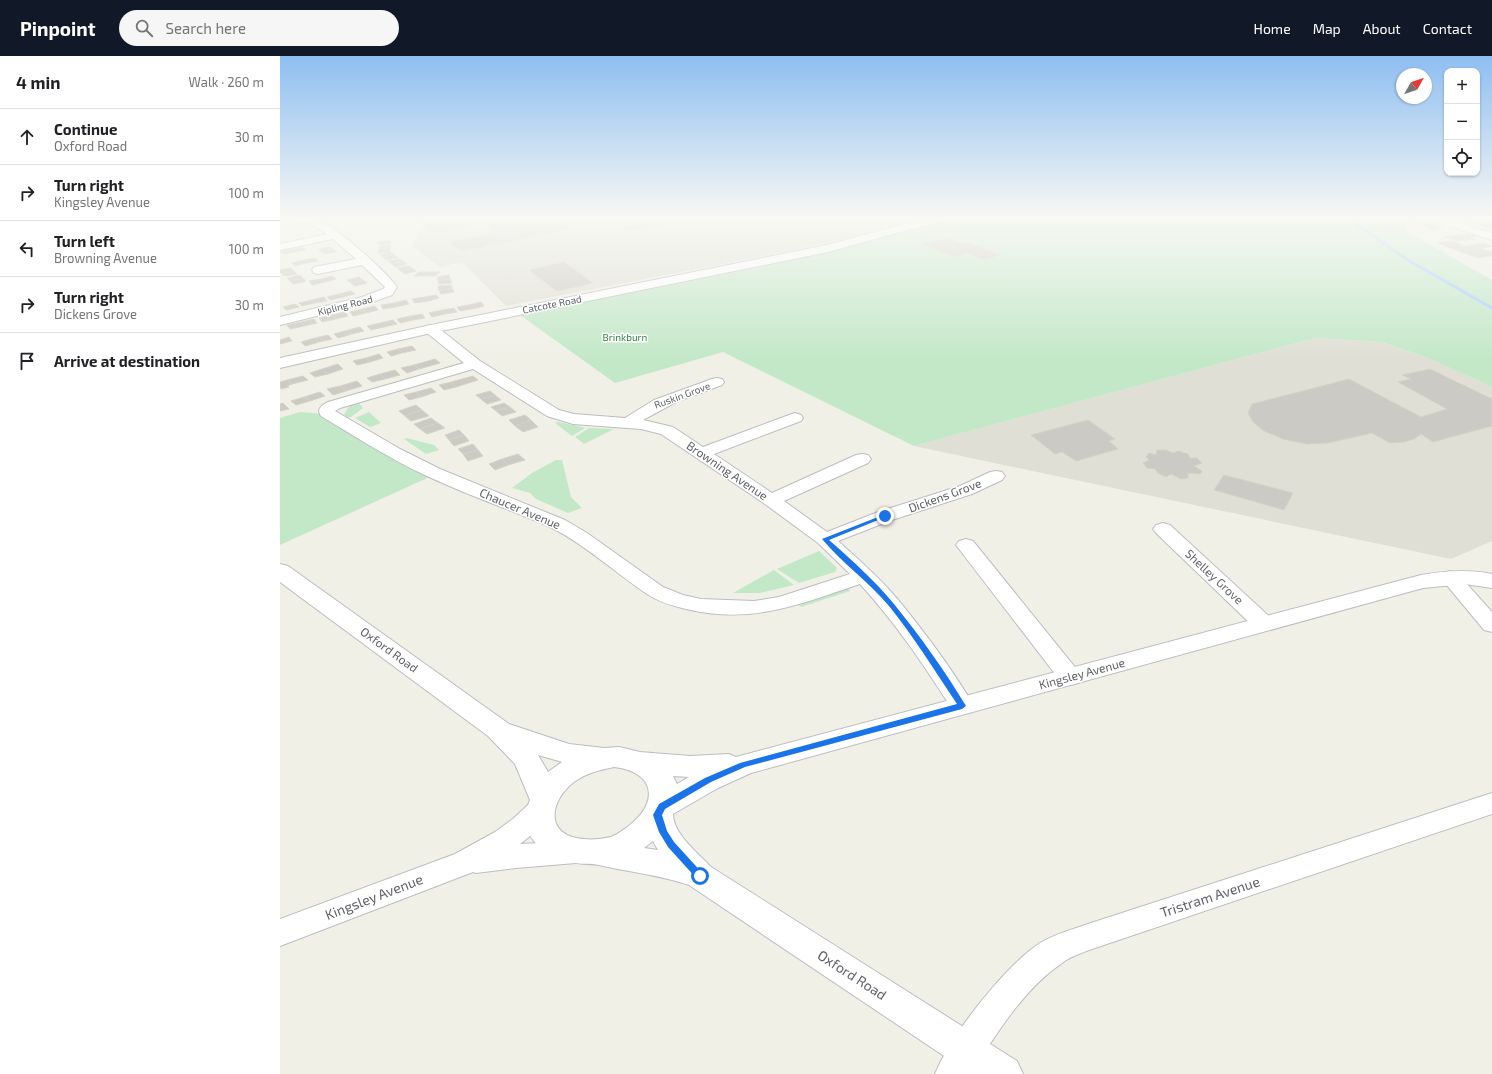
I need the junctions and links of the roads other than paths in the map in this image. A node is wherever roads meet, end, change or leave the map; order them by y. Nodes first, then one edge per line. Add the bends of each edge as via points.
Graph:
1 (341, 266) edge
2 (369, 266) edge
3 (742, 266) edge
4 (318, 270) dead end
5 (280, 320) edge
6 (431, 329) junction
7 (280, 363) edge
8 (475, 364) junction
9 (718, 382) dead end
10 (795, 418) dead end
11 (628, 423) junction
12 (701, 453) junction
13 (862, 459) dead end
14 (996, 476) dead end
15 (771, 500) junction
16 (1163, 529) dead end
17 (825, 539) junction
18 (967, 544) dead end
19 (280, 572) edge
20 (864, 576) junction
21 (1450, 577) junction
22 (1492, 581) edge
23 (1264, 624) junction
24 (1492, 625) edge
25 (1070, 677) junction
26 (962, 706) junction
27 (498, 729) junction
28 (606, 758) junction
29 (642, 762) junction
30 (743, 765) junction
31 (1492, 803) edge
32 (542, 804) junction
33 (660, 811) junction
34 (589, 852) junction
35 (468, 862) junction
36 (700, 876) junction
37 (280, 933) edge
38 (960, 1062) edge
39 (1004, 1074) edge

1 - 4 street
2 - 5 street, Kipling Road via 391,287 388,292 366,300
3 - 6 street, Catcote Road
6 - 7 street, Catcote Road
6 - 8 street, Browning Avenue
8 - 11 street, Browning Avenue via 553,413 586,420
8 - 20 street, Chaucer Avenue via 334,405 327,408 327,413 394,453 434,473 558,524 580,536 656,591 676,600 701,606 754,608 782,603
9 - 11 street, Ruskin Grove via 659,403 641,412
10 - 12 street
11 - 12 street, Browning Avenue via 667,430
12 - 15 street, Browning Avenue
13 - 15 street
14 - 17 street, Dickens Grove via 966,490 885,516
15 - 17 street, Browning Avenue
16 - 23 street, Shelley Grove
17 - 20 street, Browning Avenue
18 - 25 street
19 - 27 street, Oxford Road
20 - 26 street, Browning Avenue via 891,605 920,643
21 - 22 street, Kingsley Avenue
21 - 23 street, Kingsley Avenue via 1421,582
21 - 24 street
23 - 25 street, Kingsley Avenue
25 - 26 street, Kingsley Avenue
26 - 30 street, Kingsley Avenue
27 - 28 street, Oxford Road via 569,754
27 - 32 street, Oxford Road via 532,768
28 - 29 street via 625,757
28 - 32 street via 593,760 562,775 548,789
29 - 30 street, Kingsley Avenue via 690,767
29 - 33 street via 659,776 664,791
30 - 33 street, Kingsley Avenue via 708,780
31 - 38 street, Tristram Avenue via 1099,934 1052,953 1014,985
32 - 34 street via 540,825 554,843 571,850
32 - 35 street, Kingsley Avenue via 520,830
33 - 34 street via 653,823 627,843
33 - 36 street, Oxford Road via 663,832 671,845
34 - 35 street, Kingsley Avenue via 516,856
34 - 36 street, Oxford Road via 668,865
35 - 37 street, Kingsley Avenue
36 - 38 street, Oxford Road
38 - 39 street, Oxford Road

